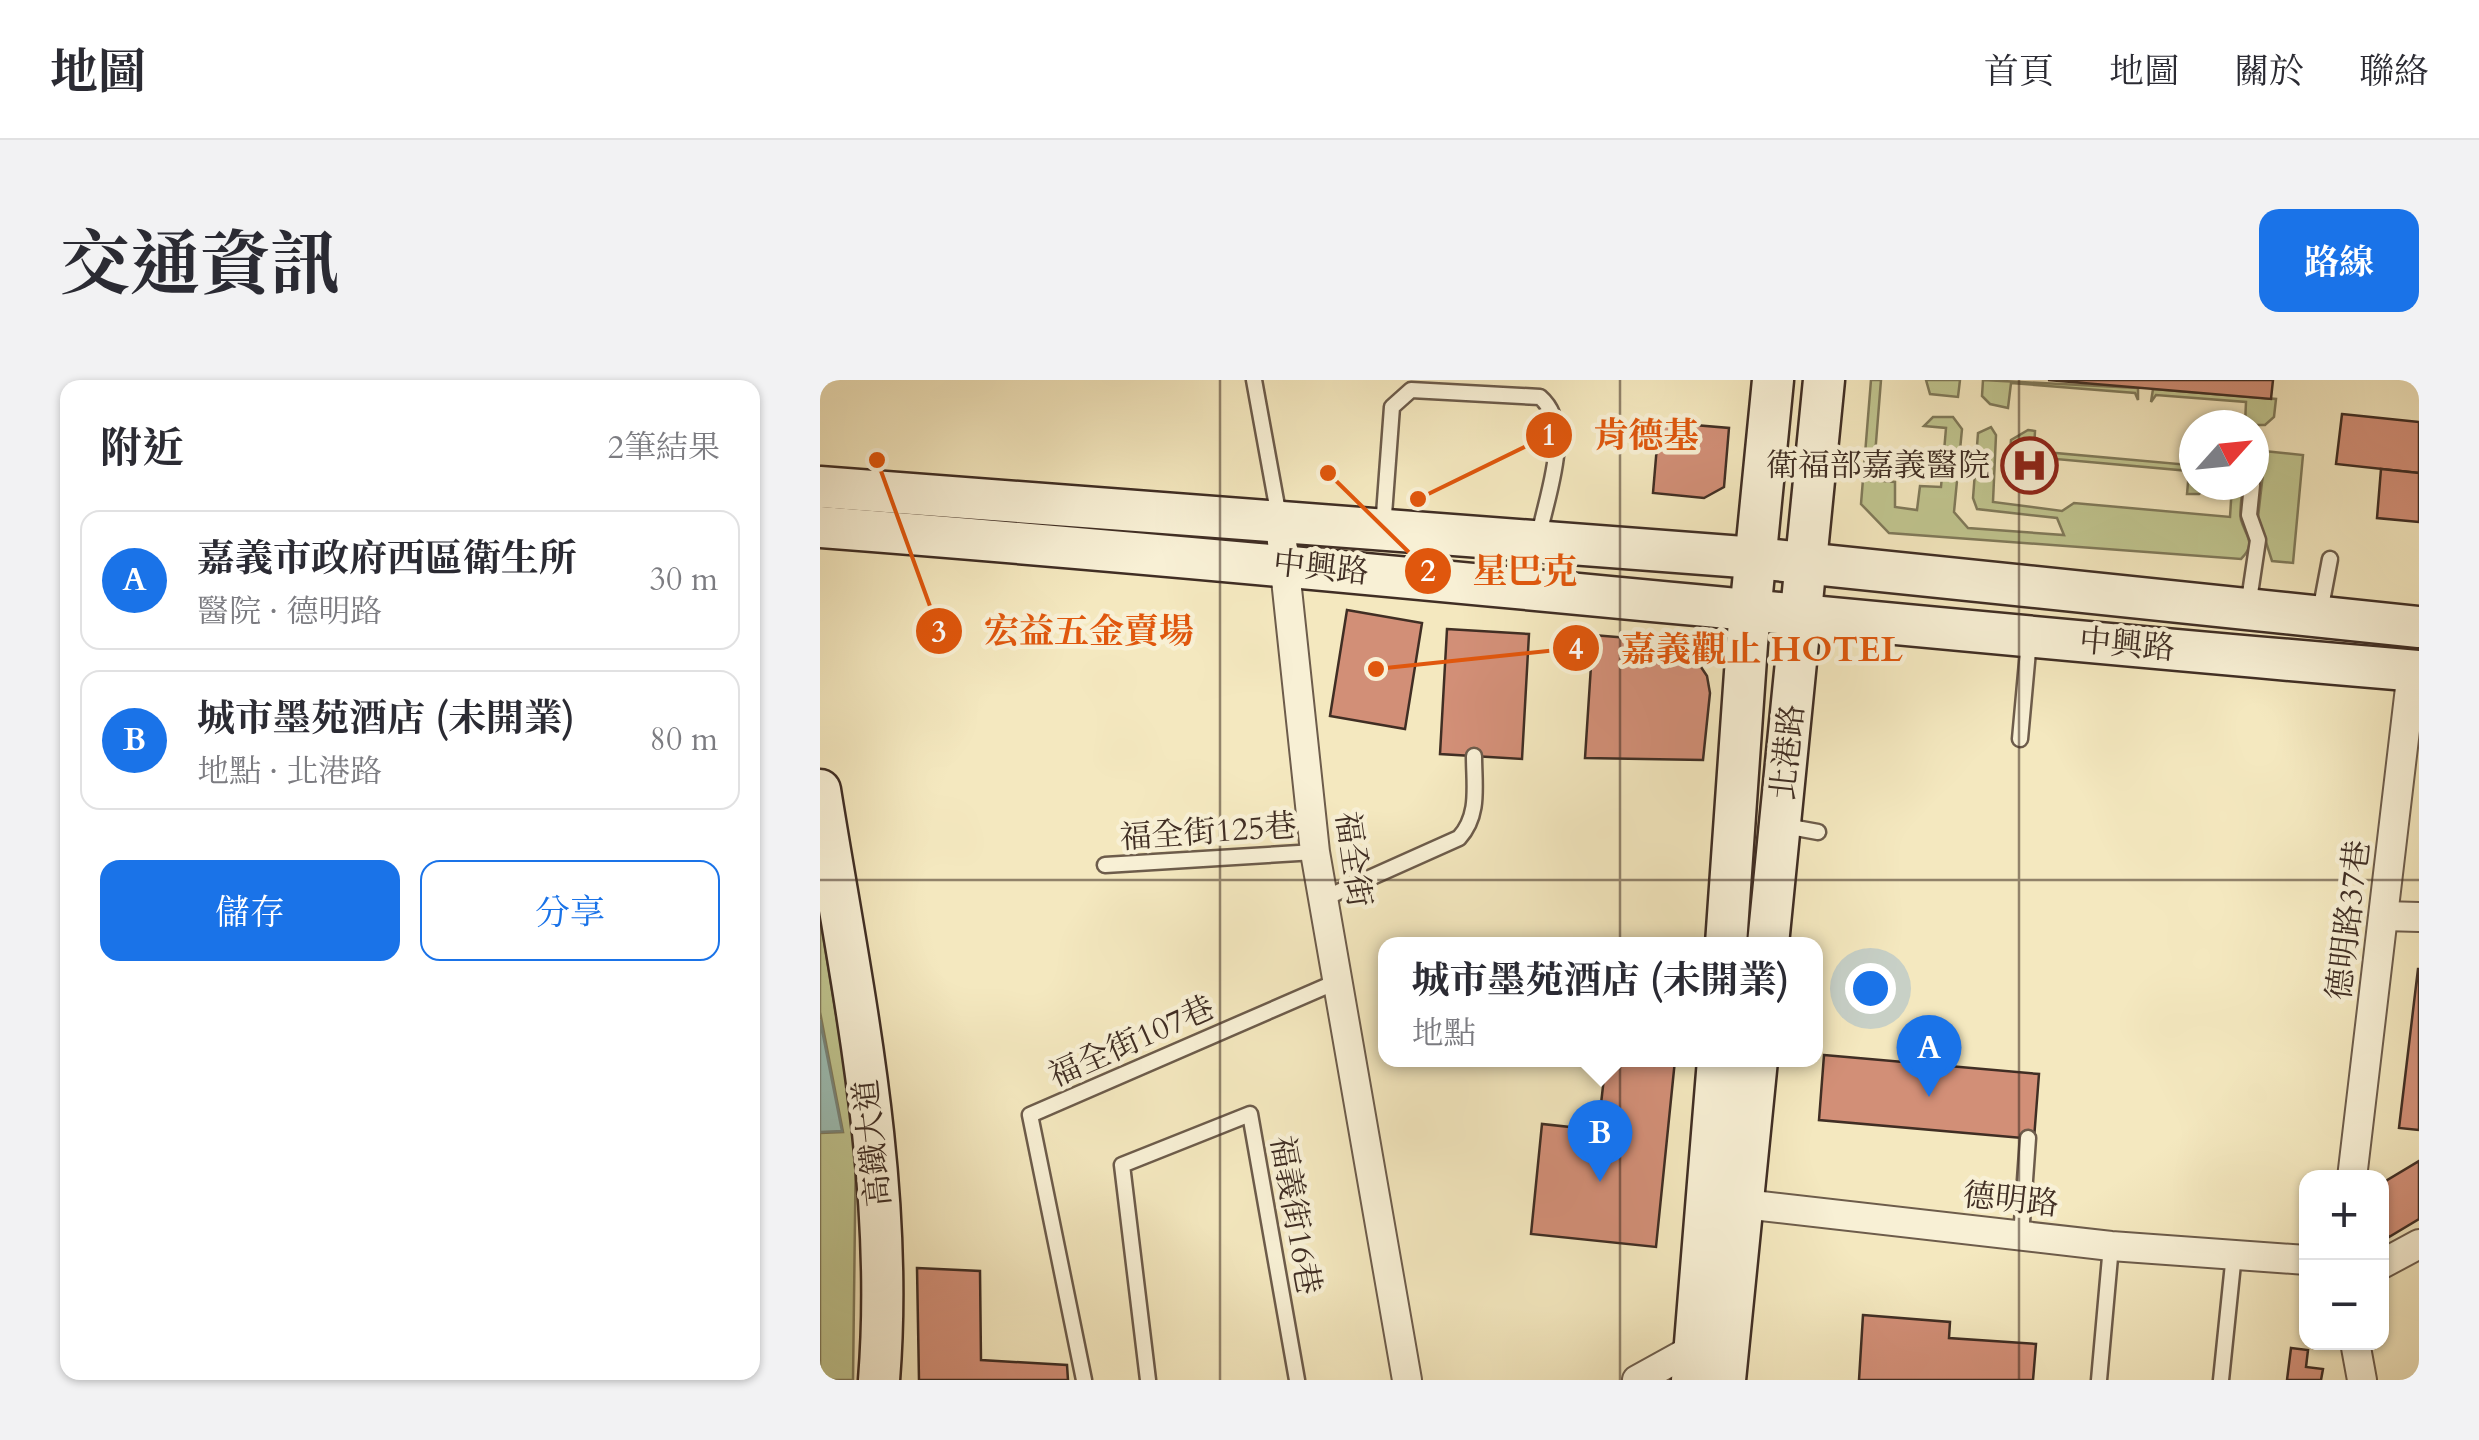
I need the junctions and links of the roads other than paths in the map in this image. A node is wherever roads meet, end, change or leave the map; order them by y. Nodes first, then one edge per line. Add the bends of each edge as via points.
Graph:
1 (1254, 380) edge
2 (1773, 380) edge
3 (1824, 380) edge
4 (820, 487) edge
5 (2250, 500) edge
6 (1280, 523) junction
7 (820, 527) edge
8 (1382, 530) junction
9 (1538, 542) junction
10 (1756, 558) junction
11 (2330, 559) dead end
12 (1285, 563) junction
13 (1806, 563) junction
14 (2247, 610) junction
15 (1750, 611) junction
16 (1800, 616) junction
17 (2320, 617) junction
18 (2419, 627) edge
19 (2030, 635) junction
20 (2416, 671) edge
21 (2020, 739) dead end
22 (1474, 756) dead end
23 (820, 790) edge
24 (1315, 852) junction
25 (1105, 865) dead end
26 (1325, 898) junction
27 (2384, 916) junction
28 (2419, 917) edge
29 (1727, 937) edge
30 (1770, 937) edge
31 (1336, 982) junction
32 (1718, 1067) edge
33 (1755, 1067) edge
34 (2028, 1138) dead end
35 (2353, 1170) edge
36 (1725, 1202) junction
37 (2020, 1236) junction
38 (2419, 1244) edge
39 (2111, 1246) junction
40 (2234, 1254) junction
41 (2299, 1259) edge
42 (2389, 1260) edge
43 (2356, 1350) edge
44 (1694, 1364) edge
45 (879, 1380) edge
46 (1084, 1380) edge
47 (1148, 1380) edge
48 (1297, 1380) edge
49 (1406, 1380) edge
50 (1637, 1380) edge
51 (1726, 1380) edge
52 (2099, 1380) edge
53 (2222, 1380) edge
54 (2362, 1380) edge

1 - 6 lane
2 - 10 street, 北港路
3 - 13 street, 北港路
4 - 6 street, 中興路
5 - 14 lane via 2258,540
6 - 8 street, 中興路
6 - 12 street, 福全街
7 - 12 street, 中興路
8 - 9 street, 中興路
8 - 9 lane via 1390,420 1400,397 1411,390 1540,397 1554,409 1558,427
9 - 10 street, 中興路
10 - 13 street, 中興路
10 - 15 street, 北港路
11 - 17 lane
12 - 15 street, 中興路
12 - 24 street, 福全街
13 - 14 street, 中興路
13 - 16 street, 北港路
14 - 17 street, 中興路
15 - 16 street, 中興路
15 - 29 street, 北港路
16 - 19 street, 中興路
16 - 30 street, 北港路 via 1799,829
17 - 18 street, 中興路
19 - 20 street, 中興路
19 - 21 lane
20 - 27 street, 德明路37巷
22 - 26 lane via 1475,810 1459,838
23 - 45 street, 高鐵大道 via 878,1178
24 - 25 lane, 福全街125巷
24 - 26 street, 福全街
26 - 31 street, 福全街
27 - 28 street
27 - 35 street, 德明路37巷
31 - 46 lane, 福全街107巷 via 1030,1115
31 - 49 street, 福全街
32 - 36 street
33 - 36 street
34 - 37 lane
36 - 37 street, 德明路
36 - 44 street
36 - 51 street
37 - 39 street, 德明路
38 - 42 street
39 - 40 street, 德明路
39 - 52 lane
40 - 41 street, 德明路
40 - 53 lane
43 - 54 street
44 - 50 street
47 - 48 lane, 福義街16巷 via 1122,1165 1250,1114

